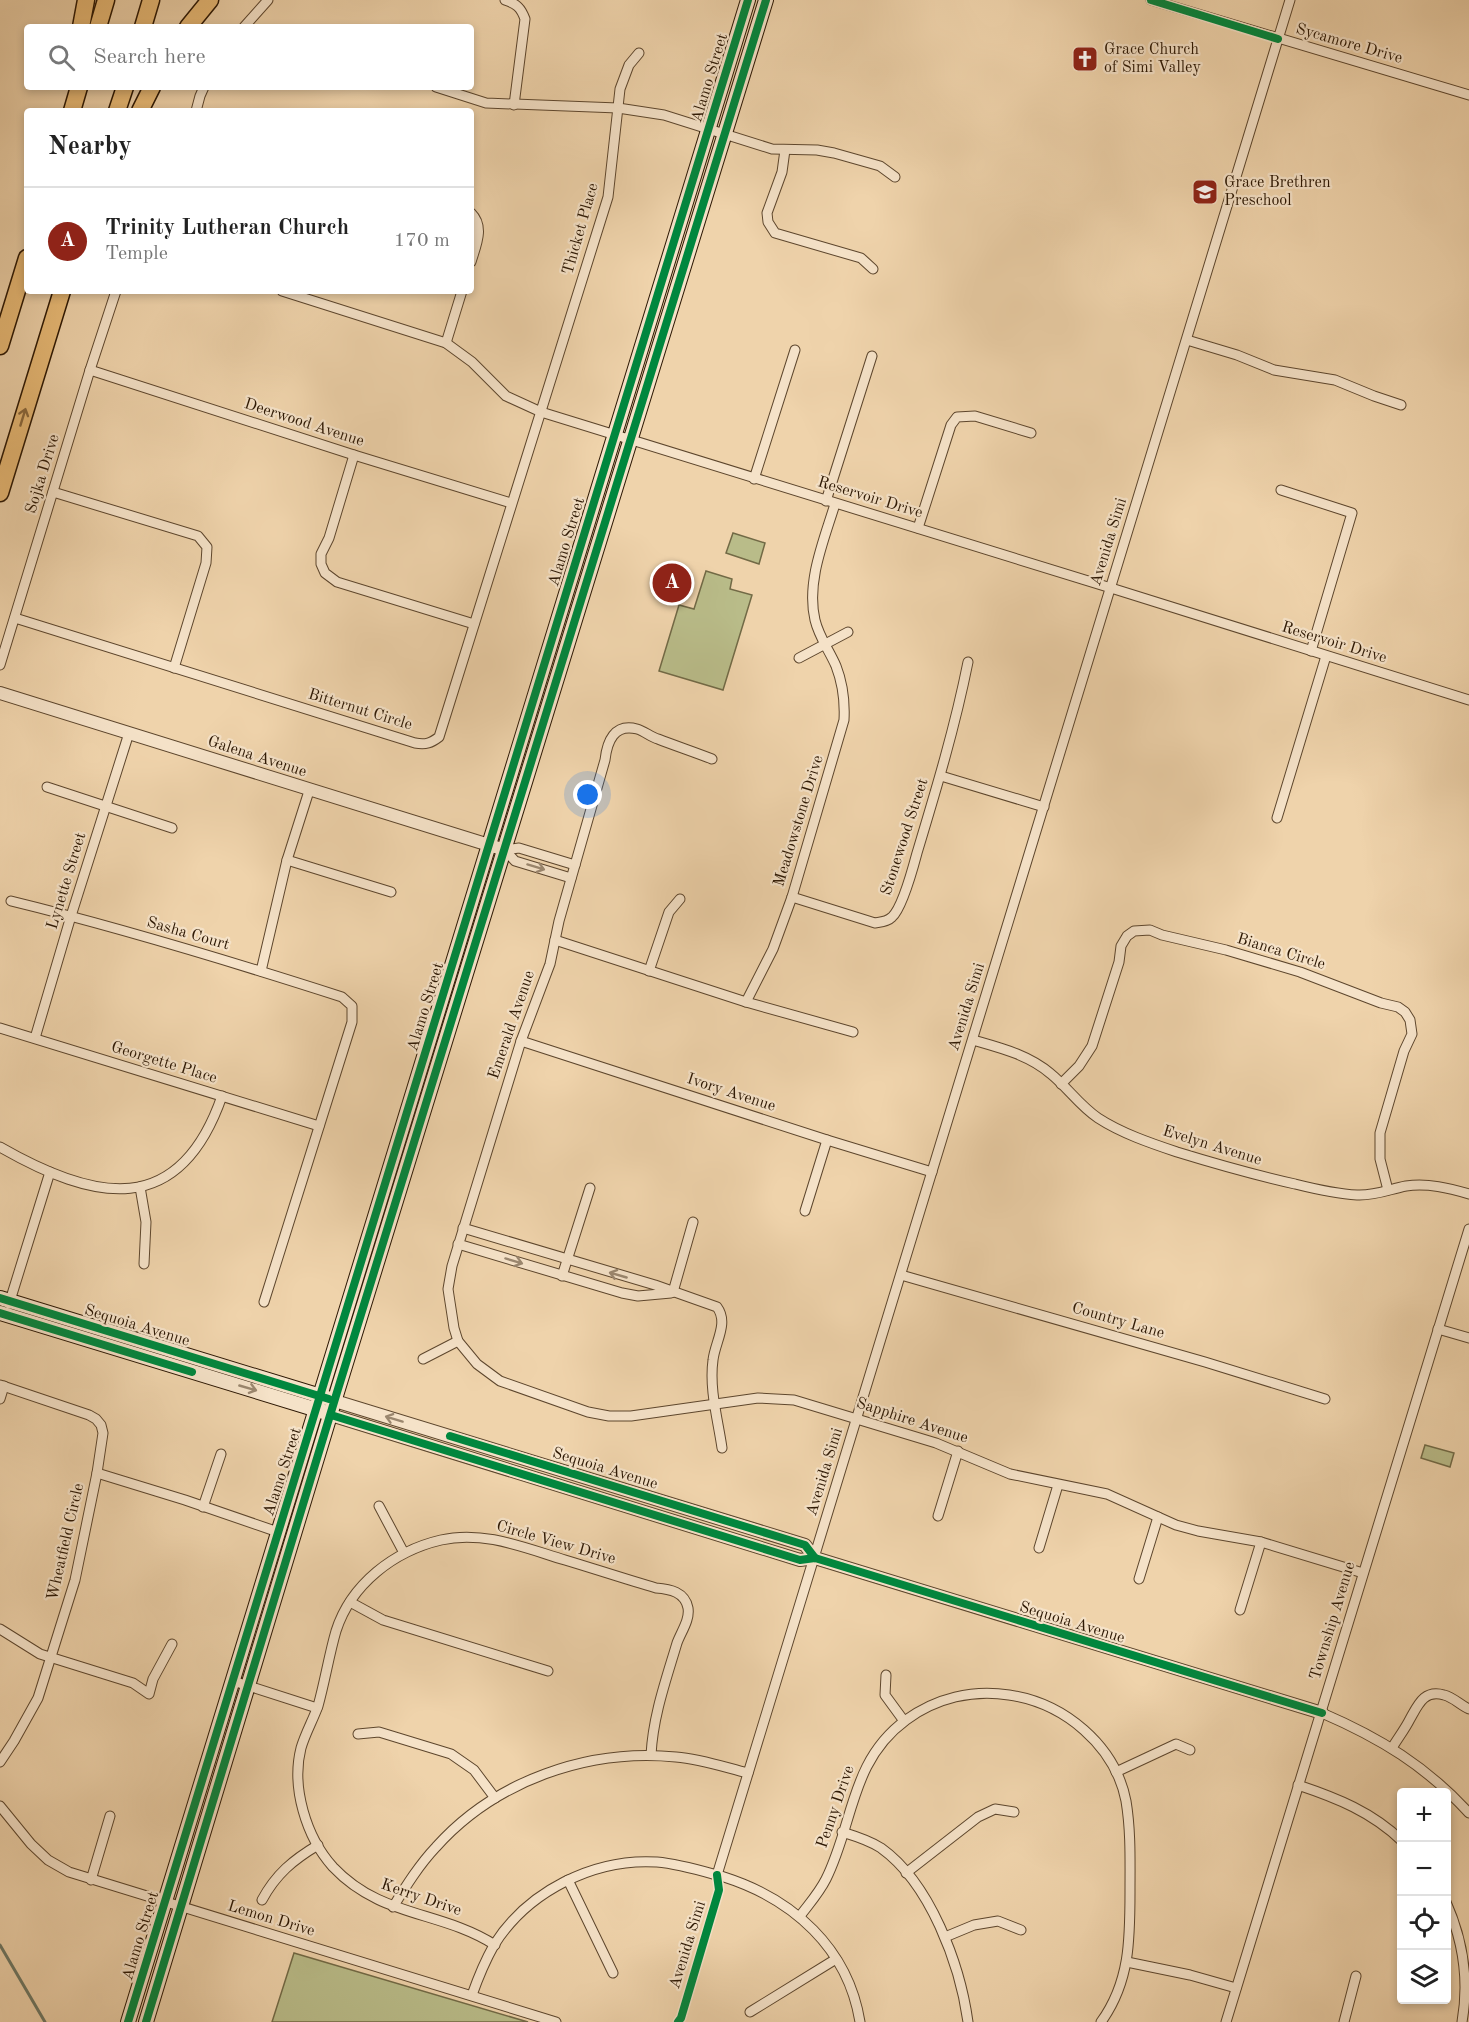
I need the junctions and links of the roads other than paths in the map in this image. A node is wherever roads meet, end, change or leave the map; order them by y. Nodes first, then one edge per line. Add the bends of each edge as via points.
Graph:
1 (86, 0) edge
2 (106, 0) edge
3 (151, 0) edge
4 (210, 0) edge
5 (268, 0) edge
6 (505, 0) edge
7 (748, 0) edge
8 (766, 0) edge
9 (1151, 0) edge
10 (1290, 0) edge
11 (82, 24) edge
12 (99, 24) edge
13 (144, 24) edge
14 (190, 24) edge
15 (251, 24) edge
16 (1278, 39) junction
17 (639, 53) dead end
18 (66, 90) edge
19 (78, 90) edge
20 (123, 90) edge
21 (150, 90) edge
22 (203, 90) edge
23 (445, 90) edge
24 (1469, 95) edge
25 (514, 105) junction
26 (62, 108) edge
27 (73, 108) edge
28 (118, 108) edge
29 (142, 108) edge
30 (197, 108) edge
31 (618, 108) junction
32 (709, 128) junction
33 (724, 135) junction
34 (785, 150) junction
35 (894, 177) dead end
36 (474, 217) edge
37 (474, 252) edge
38 (24, 268) edge
39 (873, 269) dead end
40 (61, 294) edge
41 (115, 294) edge
42 (292, 294) edge
43 (461, 294) edge
44 (1187, 340) junction
45 (447, 342) junction
46 (0, 346) edge
47 (795, 350) dead end
48 (872, 356) dead end
49 (90, 370) junction
50 (1401, 405) dead end
51 (541, 412) junction
52 (1031, 434) dead end
53 (614, 435) junction
54 (631, 440) junction
55 (354, 455) junction
56 (754, 479) junction
57 (1281, 490) dead end
58 (53, 492) junction
59 (0, 493) edge
60 (831, 502) junction
61 (511, 503) junction
62 (918, 528) junction
63 (1111, 588) junction
64 (15, 618) junction
65 (474, 624) junction
66 (848, 632) dead end
67 (824, 645) junction
68 (1311, 651) junction
69 (1326, 656) junction
70 (800, 658) dead end
71 (968, 662) dead end
72 (0, 665) edge
73 (174, 668) junction
74 (0, 693) edge
75 (1469, 700) edge
76 (129, 734) junction
77 (712, 759) dead end
78 (941, 776) junction
79 (47, 787) dead end
80 (309, 791) junction
81 (106, 805) junction
82 (1044, 807) junction
83 (1277, 818) dead end
84 (172, 828) dead end
85 (490, 844) junction
86 (505, 850) junction
87 (287, 860) junction
88 (574, 865) junction
89 (571, 878) junction
90 (391, 892) dead end
91 (792, 897) junction
92 (680, 899) dead end
93 (11, 901) dead end
94 (71, 916) junction
95 (555, 940) junction
96 (649, 970) junction
97 (261, 971) junction
98 (746, 1002) junction
99 (0, 1028) edge
100 (853, 1032) dead end
101 (35, 1038) junction
102 (973, 1040) junction
103 (521, 1041) junction
104 (1061, 1084) junction
105 (222, 1096) junction
106 (319, 1126) junction
107 (827, 1140) junction
108 (0, 1147) edge
109 (50, 1172) junction
110 (932, 1172) junction
111 (140, 1187) junction
112 (590, 1188) dead end
113 (1388, 1190) junction
114 (1469, 1194) edge
115 (805, 1211) dead end
116 (693, 1222) dead end
117 (463, 1228) junction
118 (1469, 1229) edge
119 (458, 1244) junction
120 (567, 1260) junction
121 (144, 1264) dead end
122 (901, 1275) junction
123 (562, 1276) junction
124 (674, 1292) junction
125 (264, 1302) dead end
126 (4, 1307) edge
127 (1438, 1329) junction
128 (1469, 1338) edge
129 (458, 1341) junction
130 (423, 1359) dead end
131 (2, 1386) edge
132 (321, 1396) junction
133 (0, 1399) edge
134 (1325, 1399) dead end
135 (715, 1404) junction
136 (333, 1408) junction
137 (317, 1410) junction
138 (857, 1418) junction
139 (722, 1448) dead end
140 (958, 1451) junction
141 (221, 1454) dead end
142 (97, 1473) junction
143 (1058, 1485) junction
144 (379, 1506) dead end
145 (203, 1508) junction
146 (938, 1516) dead end
147 (1158, 1517) junction
148 (278, 1532) junction
149 (1261, 1542) junction
150 (1039, 1548) dead end
151 (404, 1553) junction
152 (815, 1558) junction
153 (1363, 1573) junction
154 (1139, 1579) dead end
155 (350, 1602) junction
156 (1240, 1610) dead end
157 (0, 1629) edge
158 (172, 1644) dead end
159 (52, 1658) junction
160 (548, 1671) dead end
161 (886, 1675) dead end
162 (233, 1681) junction
163 (249, 1687) junction
164 (317, 1708) junction
165 (1469, 1709) edge
166 (1322, 1713) junction
167 (904, 1721) junction
168 (358, 1734) dead end
169 (1392, 1748) junction
170 (1190, 1750) dead end
171 (651, 1755) junction
172 (0, 1762) edge
173 (1116, 1772) junction
174 (748, 1773) junction
175 (1298, 1785) junction
176 (495, 1798) junction
177 (0, 1806) edge
178 (1014, 1812) dead end
179 (1469, 1813) edge
180 (110, 1816) dead end
181 (842, 1832) junction
182 (1397, 1838) edge
183 (318, 1845) junction
184 (906, 1873) junction
185 (717, 1875) junction
186 (91, 1880) junction
187 (567, 1880) junction
188 (262, 1900) dead end
189 (165, 1903) junction
190 (183, 1907) junction
191 (393, 1907) junction
192 (1451, 1914) edge
193 (800, 1916) junction
194 (1021, 1930) dead end
195 (945, 1937) junction
196 (495, 1945) junction
197 (836, 1959) junction
198 (1127, 1962) junction
199 (613, 1973) dead end
200 (1356, 1976) dead end
201 (1236, 1988) junction
202 (472, 1995) junction
203 (750, 2012) dead end
204 (128, 2022) edge
205 (146, 2022) edge
206 (556, 2022) edge
207 (860, 2022) edge
208 (968, 2022) edge
209 (1101, 2022) edge
210 (1226, 2022) edge
211 (1344, 2022) edge
212 (1462, 2022) edge

1 - 11 highway
2 - 12 highway
3 - 13 highway
4 - 14 highway
5 - 15 street
6 - 25 street via 521,9 525,19
7 - 32 main road, Alamo Street
8 - 33 main road, Alamo Street
9 - 16 street, Sycamore Drive
10 - 16 street, Avenida Simi
16 - 24 street, Sycamore Drive
16 - 44 street, Avenida Simi
17 - 31 street, Thicket Place via 624,76
18 - 26 highway
19 - 27 highway
20 - 28 highway
21 - 29 highway
22 - 30 street
23 - 25 street via 486,103
25 - 31 street
31 - 32 street via 664,115
31 - 51 street, Thicket Place via 608,197
32 - 33 street
32 - 53 main road, Alamo Street
33 - 34 street
33 - 54 main road, Alamo Street
34 - 35 street via 834,153 880,166
34 - 39 street via 782,172 768,206 768,220 775,233 861,258
36 - 37 street via 480,233
38 - 46 highway
59 -> 40 highway
41 - 49 street, Sojka Drive
42 - 45 street, Reservoir Drive
43 - 45 street
44 - 50 street via 1274,370 1335,380
44 - 63 street, Avenida Simi
45 - 51 street, Reservoir Drive via 506,396
47 - 56 street
48 - 60 street, Meadowstone Drive
49 - 55 street, Deerwood Avenue
49 - 58 street, Sojka Drive
51 - 53 street, Reservoir Drive
51 - 61 street, Bitternut Circle
52 - 62 street via 975,416 957,417 951,425
53 - 54 street, Reservoir Drive
53 - 85 main road, Alamo Street
54 - 56 street, Reservoir Drive
54 - 86 main road, Alamo Street
55 - 61 street, Deerwood Avenue
55 - 65 street via 321,554 325,573 337,582
56 - 60 street, Reservoir Drive
57 - 68 street via 1352,513
58 - 64 street, Sojka Drive
58 - 73 street via 198,536 207,547 206,563
60 - 62 street, Reservoir Drive
60 - 67 street, Meadowstone Drive via 812,588 814,618
61 - 65 street, Bitternut Circle
62 - 63 street, Reservoir Drive
63 - 68 street, Reservoir Drive
63 - 82 street, Avenida Simi
64 - 72 street, Sojka Drive
64 - 73 street, Bitternut Circle
65 - 73 street, Bitternut Circle via 439,737 424,745
66 - 67 street
67 - 70 street
67 - 91 street, Meadowstone Drive via 841,681 844,720
68 - 69 street, Reservoir Drive
69 - 75 street, Reservoir Drive
69 - 83 street
71 - 78 street, Stonewood Street
74 - 76 street, Galena Avenue
76 - 80 street, Galena Avenue
76 - 81 street, Lynette Street
77 - 88 street, Emerald Avenue via 637,729 614,734 607,745
78 - 82 street
78 - 91 street, Stonewood Street via 911,874 892,918 875,922
79 - 81 street
80 - 85 street, Galena Avenue
80 - 87 street
81 - 84 street
81 - 94 street, Lynette Street
82 - 102 street, Avenida Simi
85 - 86 street, Galena Avenue
85 - 132 main road, Alamo Street
86 - 88 street, Galena Avenue via 519,848
86 -> 89 street, Galena Avenue via 515,861
86 - 136 main road, Alamo Street
87 - 90 street
87 - 97 street
88 - 89 street, Emerald Avenue
89 - 95 street, Emerald Avenue
91 - 98 street, Meadowstone Drive
92 - 96 street via 669,912
93 - 94 street, Sasha Court
94 - 97 street, Sasha Court
94 - 101 street, Lynette Street
95 - 96 street
95 - 103 street, Emerald Avenue
96 - 98 street
97 - 106 street, Sasha Court via 342,997 352,1006 352,1022
98 - 100 street
99 - 101 street, Georgette Place
101 - 105 street, Georgette Place
102 - 104 street, Evelyn Avenue via 1030,1060
102 - 110 street, Avenida Simi
103 - 107 street, Ivory Avenue
103 - 117 street, Emerald Avenue
104 - 113 street, Evelyn Avenue via 1103,1121 1176,1152 1317,1189 1360,1195
104 - 113 street, Bianca Circle via 1092,1046 1121,945 1134,931 1150,930 1300,972 1398,1007 1410,1020 1412,1034 1380,1133 1380,1159
105 - 106 street, Georgette Place
105 - 111 street via 192,1155 168,1175
106 - 125 street
107 - 110 street, Ivory Avenue
107 - 115 street
108 - 109 street
109 - 111 street via 101,1189
109 - 126 street
110 - 122 street, Avenida Simi
111 - 121 street via 146,1222
112 - 120 street
113 - 114 street, Evelyn Avenue via 1429,1185
116 - 124 street
117 - 119 street, Emerald Avenue
117 - 120 street
118 - 127 street, Township Avenue
119 -> 123 street
119 - 129 street, Emerald Avenue via 448,1289
120 - 123 street
124 -> 120 street
122 - 134 street, Country Lane
122 - 138 street, Avenida Simi
123 - 124 street via 638,1296
124 - 135 street via 717,1307 721,1313 722,1327 713,1360
126 - 132 main road, Sequoia Avenue
126 -> 137 main road, Sequoia Avenue
127 - 128 street
127 - 153 street, Township Avenue
129 - 130 street
129 - 135 street, Sapphire Avenue via 477,1364 500,1381 588,1412 631,1416
131 - 133 street
131 - 142 street, Wheatfield Circle via 96,1419 103,1433
132 - 136 main road, Sequoia Avenue
132 - 137 main road, Alamo Street
135 - 138 street, Sapphire Avenue via 774,1397
135 - 139 street
136 - 137 main road, Sequoia Avenue
136 - 152 street, Sequoia Avenue via 805,1545
136 - 163 main road, Alamo Street
137 - 148 main road, Alamo Street
138 - 140 street, Sapphire Avenue
138 - 152 street, Avenida Simi
140 - 143 street, Sapphire Avenue via 1010,1474
140 - 146 street
141 - 145 street
142 - 145 street
142 - 159 street, Wheatfield Circle via 75,1580
143 - 147 street, Sapphire Avenue via 1107,1494
143 - 150 street
144 - 151 street
145 - 148 street
147 - 149 street, Sapphire Avenue via 1198,1531
147 - 154 street
148 - 162 main road, Alamo Street
149 - 153 street, Sapphire Avenue
149 - 156 street
151 - 155 street, Circle View Drive via 375,1573
151 - 171 street, Circle View Drive via 444,1539 491,1539 680,1594 687,1605 688,1618 654,1718
152 - 166 street, Sequoia Avenue
152 - 174 street, Avenida Simi
153 - 166 street, Township Avenue
155 - 160 street via 383,1620
155 - 164 street, Circle View Drive via 336,1630
157 - 159 street
158 - 159 street via 149,1694 133,1683
159 - 172 street, Wheatfield Circle via 38,1698
161 - 167 street via 885,1695
162 - 163 street
162 - 189 main road, Alamo Street
163 - 164 street
163 - 190 main road, Alamo Street
164 - 183 street, Kerry Drive via 301,1748 299,1779 304,1812
165 - 169 street via 1447,1696 1426,1696 1417,1703
166 - 169 street
166 - 175 street, Township Avenue
167 - 173 street, Penny Drive via 930,1705 960,1695 995,1692 1023,1697 1050,1706 1077,1724 1100,1746
167 - 181 street, Penny Drive via 866,1765
168 - 176 street via 379,1732 451,1754 474,1770
169 - 179 street via 1428,1773
170 - 173 street via 1176,1744
171 - 174 street via 700,1760
171 - 176 street via 609,1757 568,1766 528,1780
173 - 198 street, Penny Drive via 1130,1826
174 - 185 street, Avenida Simi
175 - 182 street via 1350,1804
175 - 201 street, Township Avenue
176 - 191 street via 436,1846
177 - 186 street, Lemon Drive via 48,1860
178 - 184 street via 995,1809 978,1817
180 - 186 street
181 - 184 street via 879,1846
181 - 193 street, Penny Drive via 825,1881
183 - 188 street via 284,1868
183 - 191 street, Kerry Drive via 349,1882
184 - 195 street
185 - 187 street via 675,1864 639,1862 602,1867
185 - 193 street via 759,1890
186 - 189 street, Lemon Drive
187 - 196 street via 526,1908
187 - 199 street
189 - 190 street, Lemon Drive
189 - 204 main road, Alamo Street
190 - 202 street, Lemon Drive
190 - 205 main road, Alamo Street
191 - 196 street, Kerry Drive via 468,1930
192 - 212 street via 1465,1959 1467,1996
193 - 197 street
194 - 195 street via 998,1921 974,1925
195 - 208 street via 958,1971
196 - 202 street
197 - 203 street
197 - 207 street via 853,1994
198 - 201 street
198 - 209 street, Penny Drive via 1118,1993
200 - 211 street
201 - 210 street, Township Avenue
202 - 206 street, Lemon Drive

